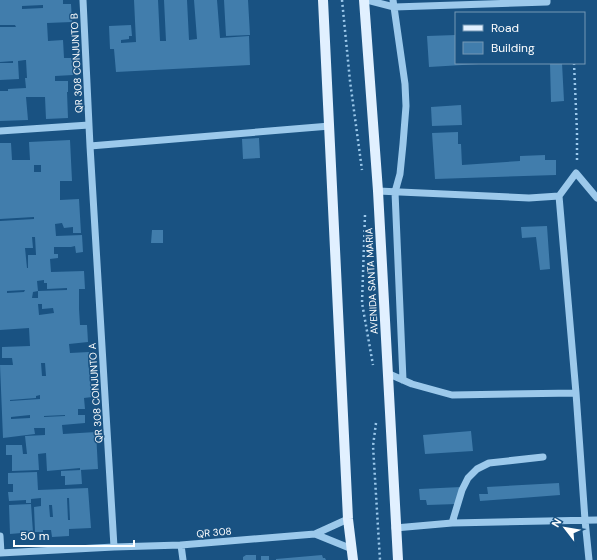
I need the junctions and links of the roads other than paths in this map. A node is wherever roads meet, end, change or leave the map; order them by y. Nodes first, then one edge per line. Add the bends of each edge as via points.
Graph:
1 (83, 0) edge
2 (323, 0) edge
3 (365, 0) edge
4 (547, 0) edge
5 (393, 4) edge
6 (89, 125) junction
7 (330, 126) junction
8 (0, 131) edge
9 (90, 146) junction
10 (378, 191) junction
11 (395, 192) junction
12 (559, 196) junction
13 (597, 198) edge
14 (387, 372) junction
15 (403, 380) junction
16 (576, 393) junction
17 (543, 457) dead end
18 (348, 519) junction
19 (585, 520) junction
20 (597, 520) edge
21 (452, 523) junction
22 (395, 528) junction
23 (315, 534) junction
24 (0, 536) edge
25 (181, 545) junction
26 (114, 547) junction
27 (352, 549) junction
28 (0, 553) edge
29 (183, 560) edge
30 (353, 560) edge
31 (398, 560) edge
32 (589, 560) edge

1 - 6 street, QR 308 CONJUNTO B
2 - 7 main road
3 - 5 street
3 - 10 main road, AVENIDA SANTA MARIA
4 - 5 street
5 - 11 street via 406,99 400,174
6 - 8 street
6 - 9 street, QR 308 CONJUNTO A
7 - 9 street
7 - 18 main road
9 - 26 street, QR 308 CONJUNTO A
10 - 11 street
10 - 14 main road, AVENIDA SANTA MARIA
11 - 12 street via 529,198
11 - 15 street
12 - 13 street via 576,173
12 - 16 street
14 - 15 street
14 - 22 main road, AVENIDA SANTA MARIA
15 - 16 street via 452,395
16 - 19 street
17 - 21 street via 489,463 477,469 468,478 462,490
18 - 23 street, QR 308
18 - 27 main road
19 - 20 street
19 - 21 street
19 - 32 street
21 - 22 street
22 - 31 main road, AVENIDA SANTA MARIA
23 - 25 street, QR 308
23 - 27 street, QR 308
24 - 28 street
25 - 26 street, QR 308
25 - 29 street
26 - 28 street
27 - 30 main road

